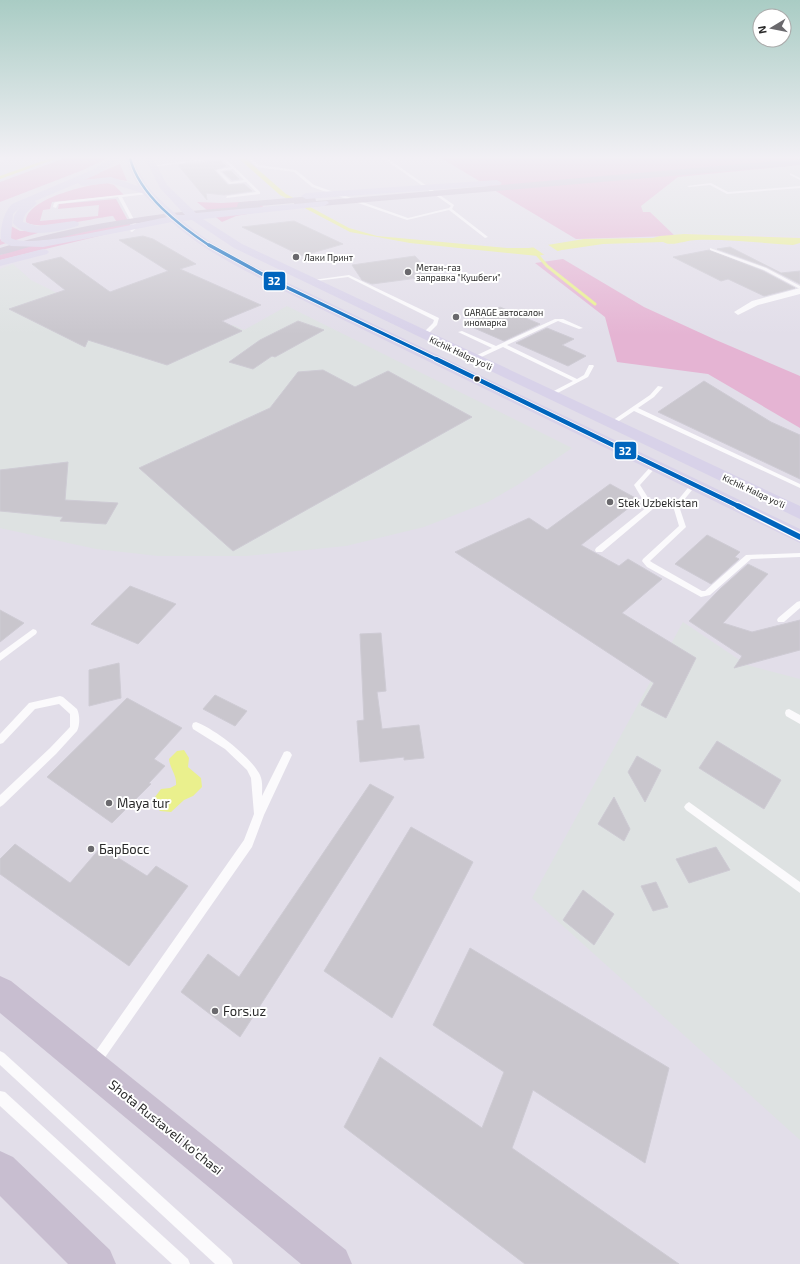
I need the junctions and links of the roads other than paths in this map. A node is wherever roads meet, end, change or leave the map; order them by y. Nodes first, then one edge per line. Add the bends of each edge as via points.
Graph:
1 (7, 217) edge
2 (19, 217) edge
3 (128, 217) edge
4 (131, 217) edge
5 (161, 217) edge
6 (172, 217) edge
7 (191, 217) edge
8 (196, 217) edge
9 (244, 217) edge
10 (402, 217) edge
11 (416, 217) edge
12 (460, 217) edge
13 (132, 230) junction
14 (49, 233) junction
15 (486, 237) dead end
16 (202, 242) junction
17 (238, 246) junction
18 (0, 247) edge
19 (711, 249) dead end
20 (0, 252) edge
21 (0, 263) edge
22 (308, 280) junction
23 (800, 290) edge
24 (783, 295) junction
25 (800, 301) edge
26 (738, 312) dead end
27 (581, 328) dead end
28 (460, 332) dead end
29 (424, 335) junction
30 (502, 345) junction
31 (495, 348) junction
32 (473, 359) junction
33 (591, 366) dead end
34 (455, 368) junction
35 (577, 381) junction
36 (660, 387) dead end
37 (550, 395) junction
38 (633, 408) junction
39 (611, 424) junction
40 (655, 465) junction
41 (694, 484) junction
42 (800, 486) edge
43 (800, 512) edge
44 (800, 537) edge
45 (600, 550) dead end
46 (800, 555) edge
47 (800, 604) edge
48 (781, 620) dead end
49 (33, 632) dead end
50 (0, 658) edge
51 (789, 713) dead end
52 (800, 720) edge
53 (196, 726) dead end
54 (0, 740) edge
55 (287, 755) dead end
56 (0, 802) edge
57 (688, 807) dead end
58 (258, 814) junction
59 (800, 888) edge
60 (0, 992) edge
61 (0, 1057) edge
62 (92, 1066) junction
63 (0, 1097) edge
64 (0, 1170) edge
65 (96, 1264) edge
66 (183, 1264) edge
67 (226, 1264) edge
68 (332, 1264) edge

1 - 7 highway via 4,232 6,240 20,244 43,244
2 - 14 highway via 18,223 25,227
3 - 14 highway
4 - 13 lane via 136,227
5 - 14 main road
6 - 16 highway, Kichik Halqa yo'li
8 - 17 highway, Kichik Halqa yo'li
9 - 17 highway via 228,226 228,234
10 - 11 lane via 408,219
12 - 15 lane
13 - 16 highway via 163,227
13 - 21 highway
14 - 18 main road
14 - 20 main road
16 - 34 highway, Kichik Halqa yo'li via 282,285
17 - 22 highway, Kichik Halqa yo'li
19 - 23 lane via 765,269
22 - 29 highway, Kichik Halqa yo'li
22 - 29 lane via 349,276 437,319
23 - 24 street
24 - 25 street
24 - 26 street via 755,303
27 - 30 lane via 557,320
28 - 31 lane
29 - 32 highway, Kichik Halqa yo'li
30 - 31 lane
30 - 35 lane
31 - 32 lane
32 - 34 highway
32 - 37 highway, Kichik Halqa yo'li
33 - 35 lane via 586,376
34 - 40 highway, Kichik Halqa yo'li
35 - 37 lane
36 - 38 lane via 652,396
37 - 39 highway, Kichik Halqa yo'li
38 - 39 lane
38 - 42 lane
39 - 43 highway, Kichik Halqa yo'li
40 - 41 highway, Kichik Halqa yo'li
40 - 45 lane via 637,485 651,507
41 - 44 highway, Kichik Halqa yo'li
41 - 46 lane via 676,506 683,527 646,561 650,565 701,594 707,593 749,557
47 - 48 lane
49 - 50 lane
51 - 52 lane
53 - 58 lane via 228,746 250,767 256,777
54 - 56 lane via 32,706 60,700 74,712 74,728 53,752
55 - 58 lane
57 - 59 lane
58 - 62 lane via 248,843
60 - 62 main road, Shota Rustaveli ko'chasi
61 - 67 lane
62 - 68 main road, Shota Rustaveli ko'chasi
63 - 66 lane
64 - 65 main road

